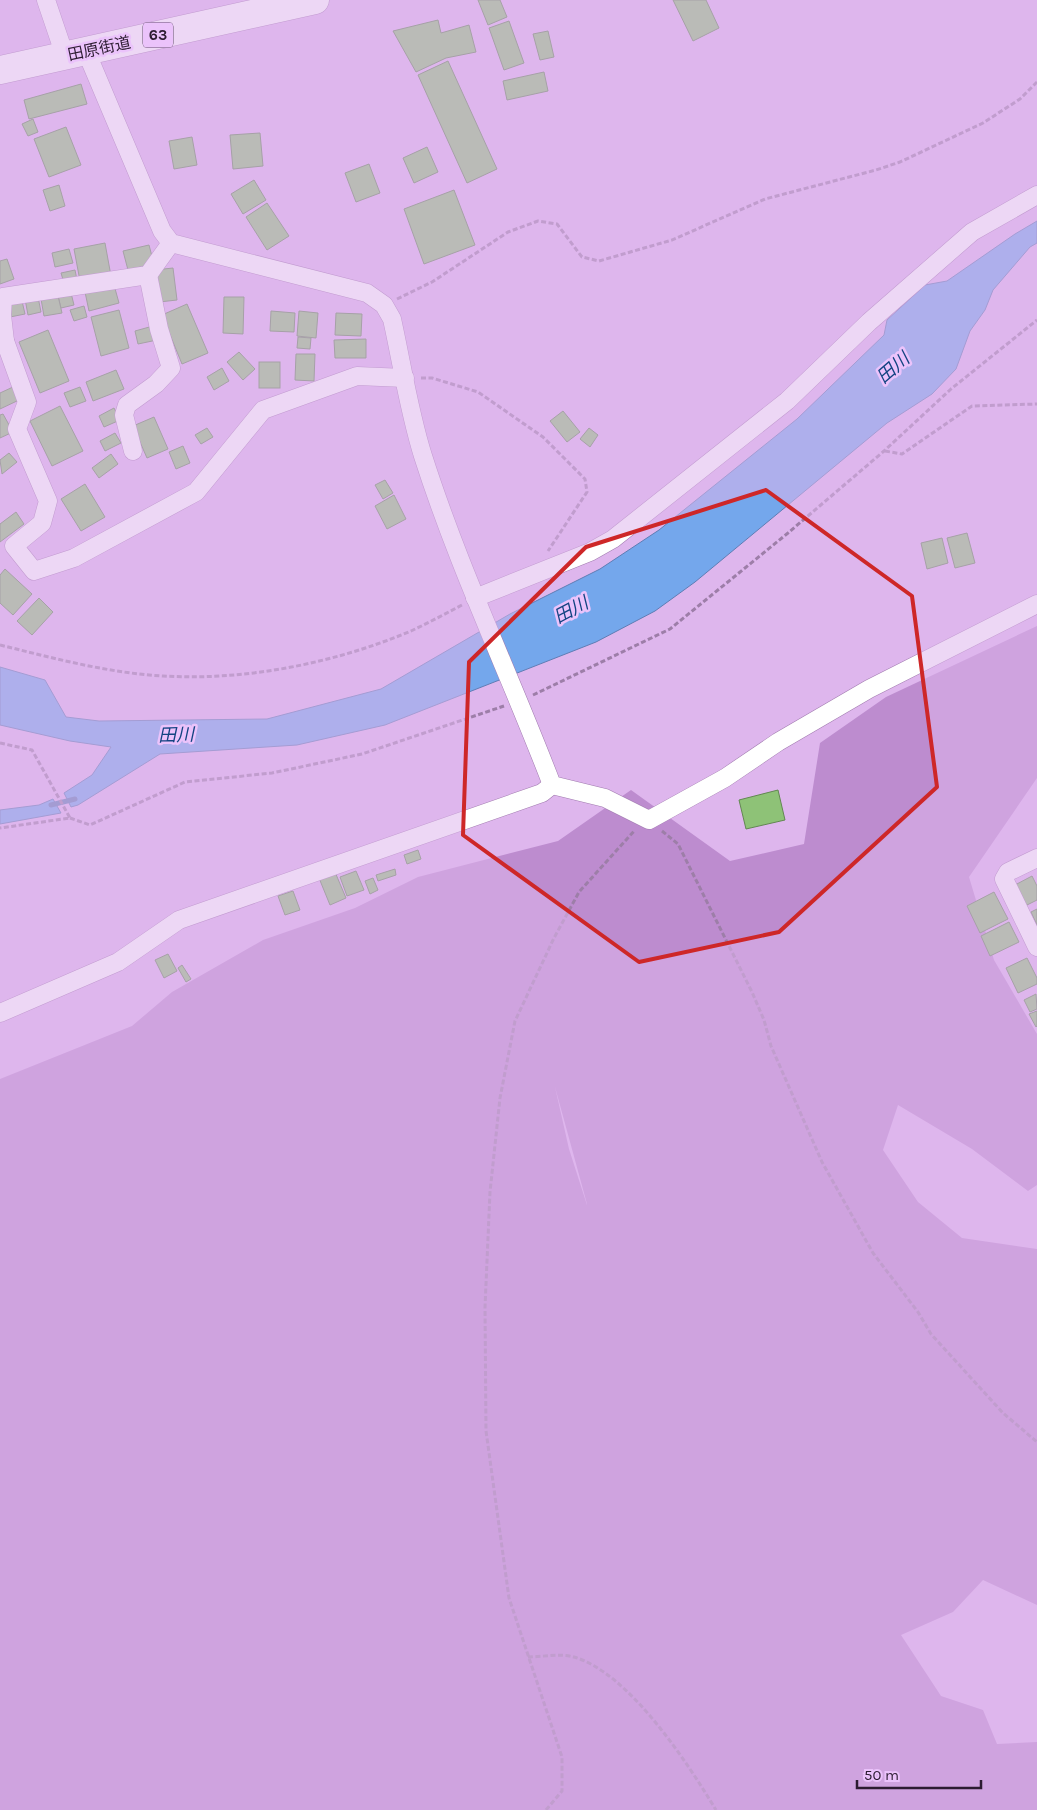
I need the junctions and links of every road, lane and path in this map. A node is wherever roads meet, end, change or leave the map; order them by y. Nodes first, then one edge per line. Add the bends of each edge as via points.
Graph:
1 (46, 0) edge
2 (315, 0) edge
3 (75, 53) junction
4 (0, 70) edge
5 (1037, 82) edge
6 (1037, 195) edge
7 (171, 243) junction
8 (148, 275) junction
9 (384, 305) junction
10 (1037, 320) edge
11 (2, 343) edge
12 (405, 378) junction
13 (1037, 404) edge
14 (133, 451) dead end
15 (884, 451) junction
16 (530, 578) junction
17 (477, 601) junction
18 (1037, 604) edge
19 (0, 645) edge
20 (520, 701) junction
21 (0, 743) edge
22 (552, 785) junction
23 (70, 818) junction
24 (649, 820) junction
25 (0, 828) edge
26 (1037, 858) edge
27 (1037, 947) edge
28 (0, 1014) edge
29 (1037, 1442) edge
30 (528, 1656) junction
31 (546, 1810) edge
32 (716, 1810) edge

1 - 3 street
2 - 3 main road, 田原街道 / 63
3 - 4 main road, 田原街道 / 63
3 - 7 street via 162,231
5 - 9 path via 1020,99 983,123 900,162 765,199 672,240 599,261 582,257 557,224 538,221 508,232 432,282
6 - 16 street via 972,232 869,322 787,401 613,538 590,552
7 - 8 street
7 - 9 street via 367,293
8 - 11 street via 3,297
8 - 14 street via 171,368 156,384 127,405 124,415
9 - 12 street via 392,319
10 - 15 path via 951,389
11 - 12 street via 27,402 17,429 48,501 42,523 14,546 34,572 74,558 196,492 263,410 357,376
12 - 16 path via 432,378 478,392 543,437 585,479 587,492
12 - 17 street via 422,454
13 - 15 path via 972,406 902,454
15 - 20 path via 670,629
16 - 17 street
17 - 19 path via 410,631 350,652 300,665 231,675 163,676 77,664
17 - 20 street
18 - 24 street via 868,689 778,742 725,778
20 - 22 street
20 - 23 path via 362,754 272,773 185,782 90,825
21 - 23 path via 32,750
22 - 24 street via 605,798
22 - 28 street via 542,793 179,920 118,962
23 - 25 path
24 - 29 path via 678,844 752,992 764,1020 770,1046 822,1162 873,1253 931,1334 1003,1413
24 - 30 path via 634,831 579,892 554,938 516,1021 500,1098 490,1192 485,1307 486,1431 509,1598
26 - 27 street via 1008,872 1004,880
30 - 31 path via 562,1757 562,1791
30 - 32 path via 572,1656 600,1668 630,1694 690,1766

